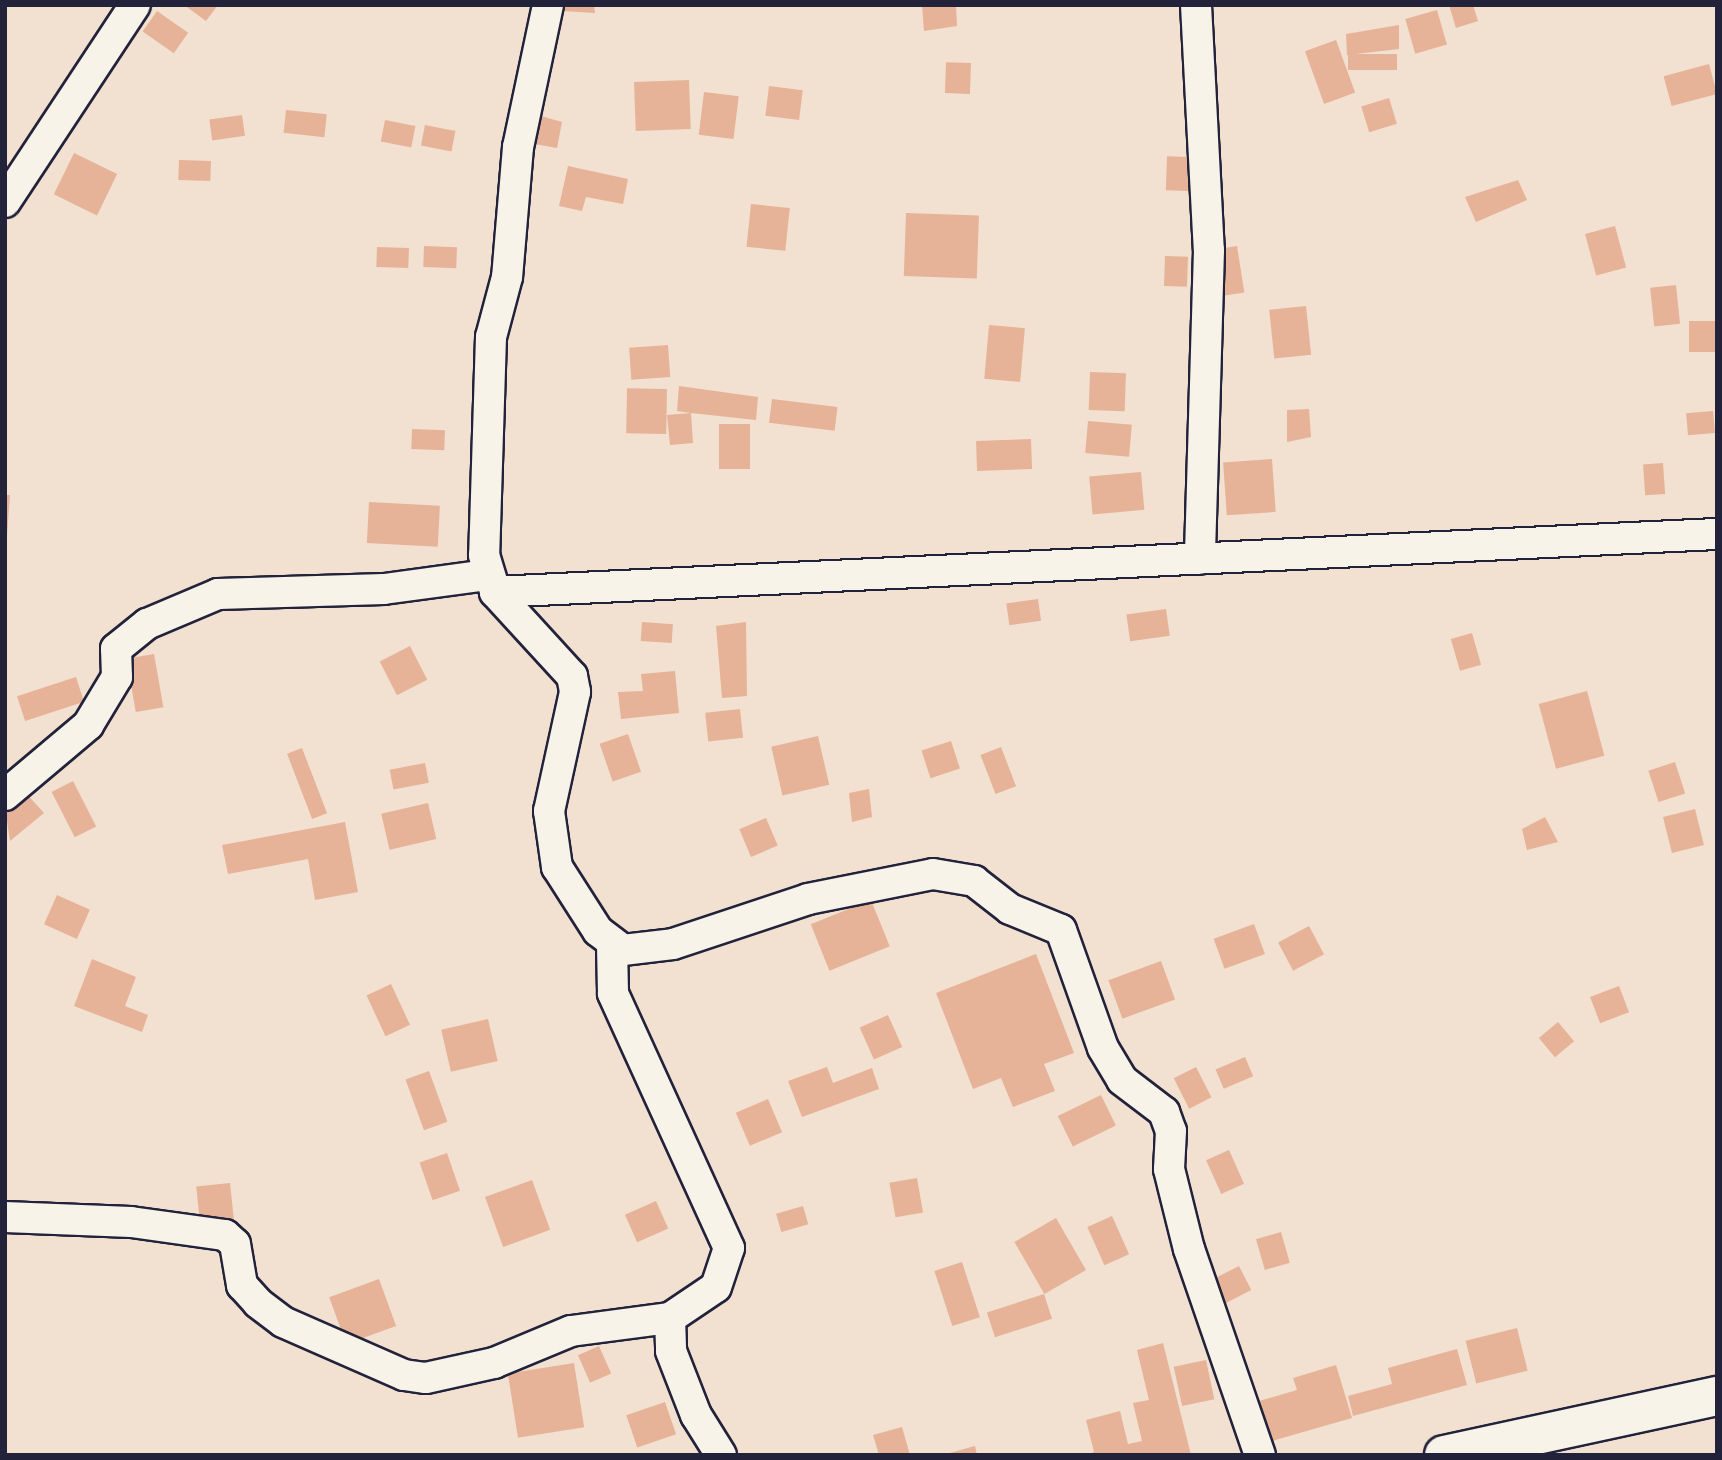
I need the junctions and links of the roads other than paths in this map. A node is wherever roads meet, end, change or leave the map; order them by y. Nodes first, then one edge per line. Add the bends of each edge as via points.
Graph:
1 (135, 5) edge
2 (548, 5) edge
3 (1196, 5) edge
4 (5, 202) edge
5 (1717, 534) edge
6 (1200, 559) junction
7 (492, 584) junction
8 (5, 795) edge
9 (612, 946) junction
10 (5, 1217) edge
11 (670, 1318) junction
12 (1717, 1396) edge
13 (721, 1455) edge
14 (1260, 1455) edge
15 (1444, 1455) edge

1 - 4 street
2 - 7 street via 518,147 507,276 486,384
3 - 6 street via 1209,250
5 - 6 street
6 - 7 street
7 - 8 street via 218,594 146,624 116,649 117,677 88,725
7 - 9 street via 572,676 575,692 553,780 552,840 557,867
9 - 11 street via 613,993 729,1248 716,1287
9 - 14 street via 639,950 673,944 808,899 933,874 974,881 1010,909 1061,930 1103,1048 1122,1080 1164,1112 1171,1131 1169,1169 1189,1249
10 - 11 street via 131,1222 225,1235 235,1244 242,1285 258,1303 283,1322 404,1375 426,1378 494,1363 571,1331
11 - 13 street via 671,1351 695,1415
12 - 15 highway

